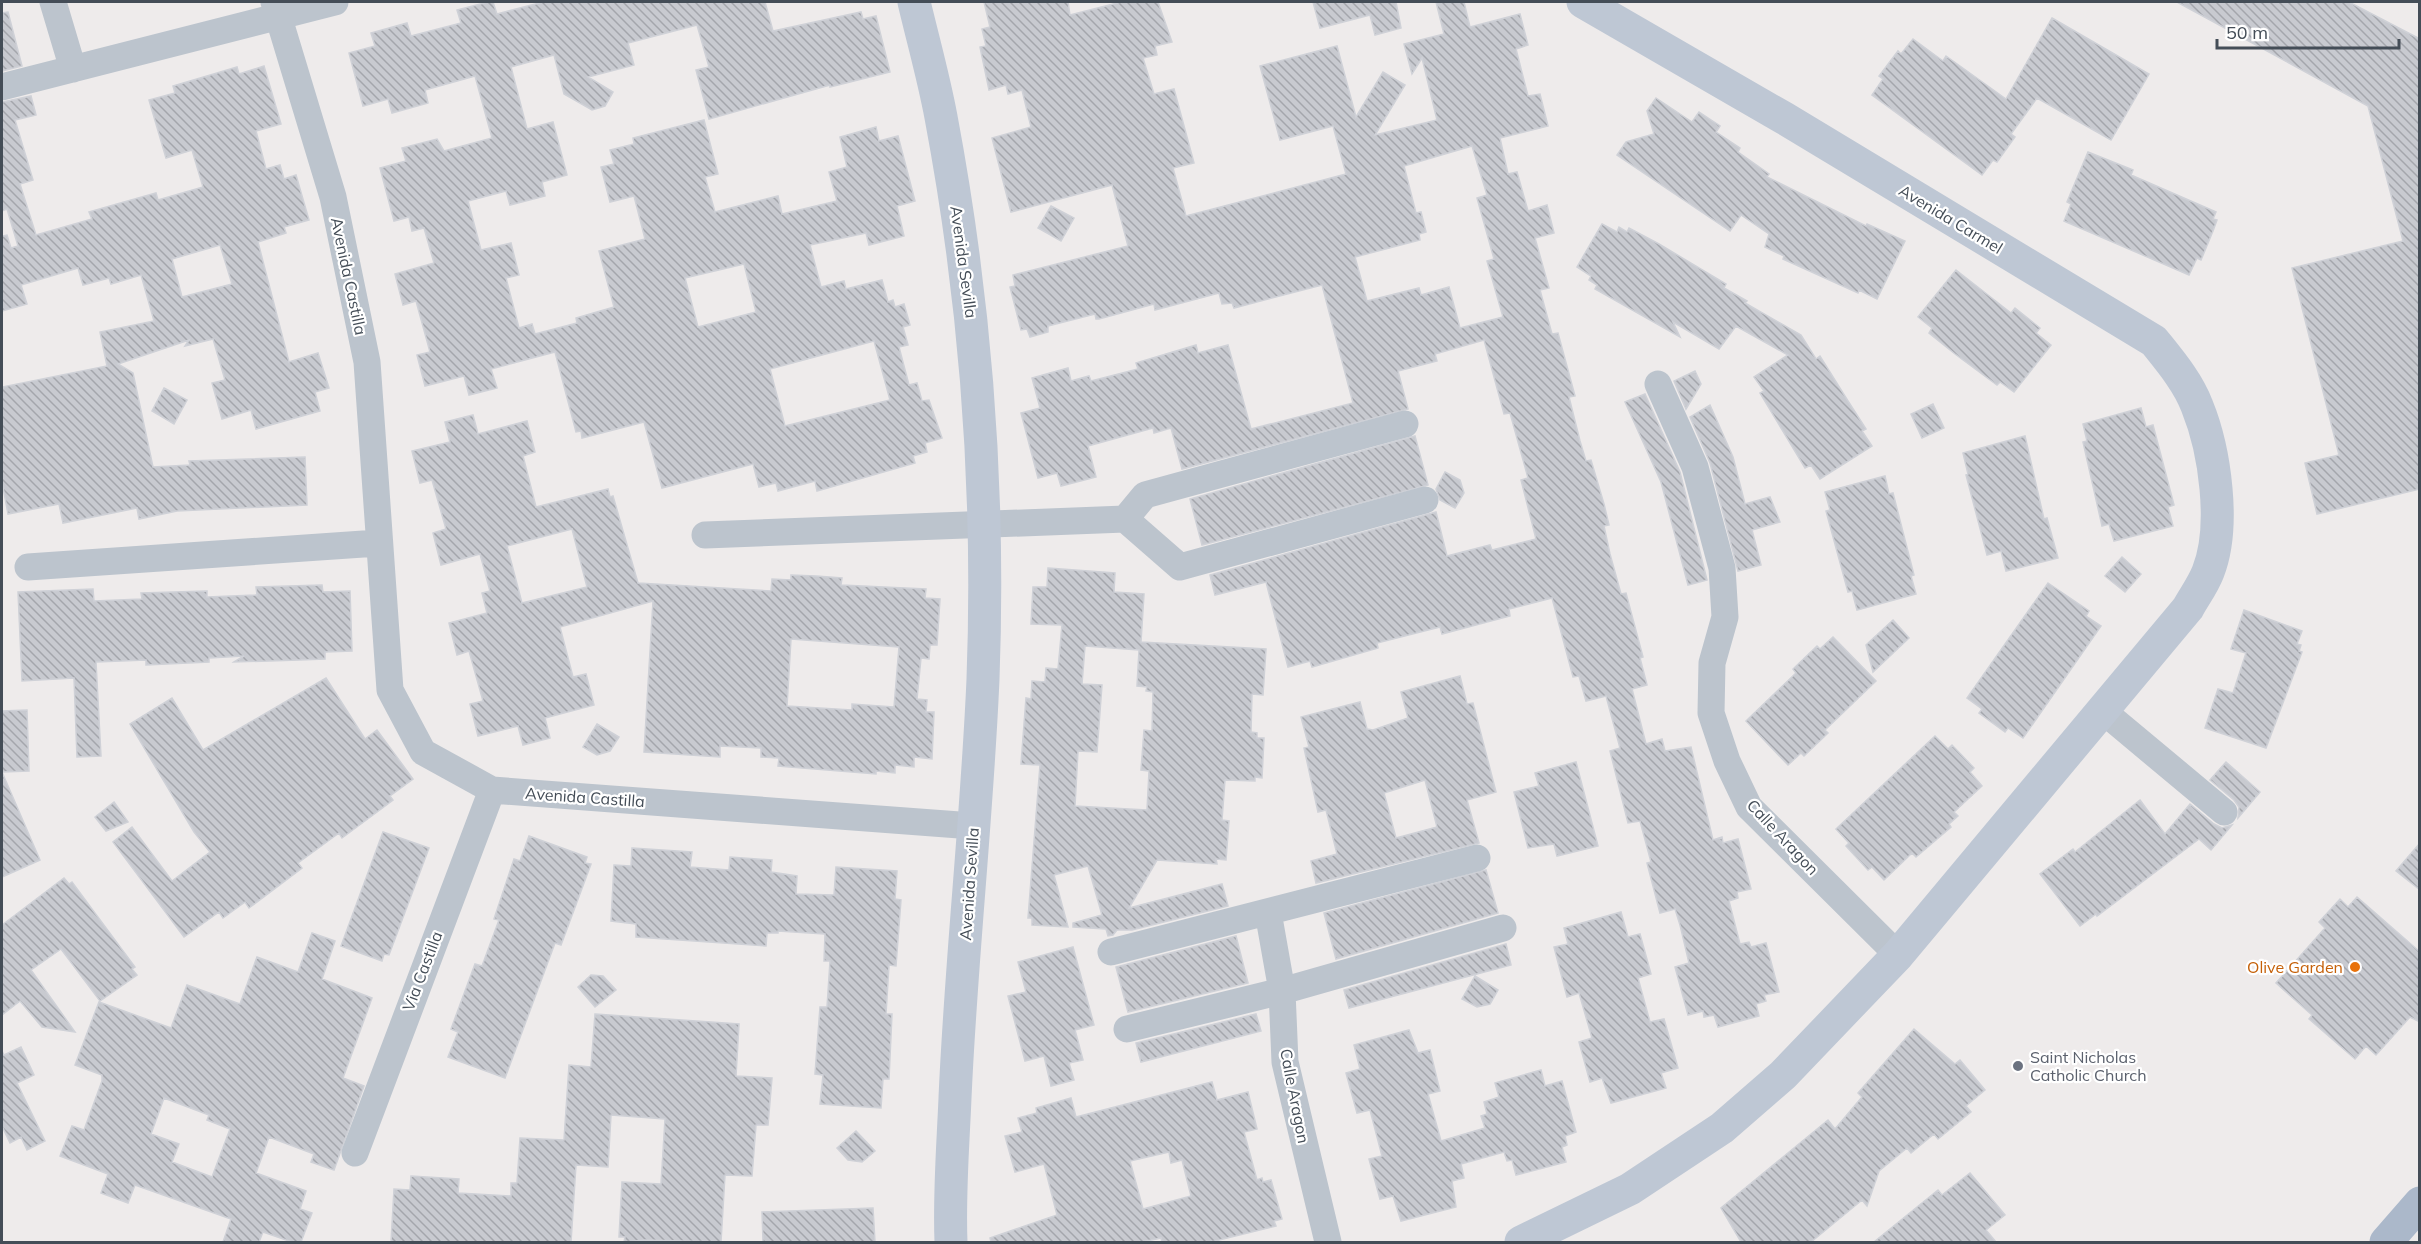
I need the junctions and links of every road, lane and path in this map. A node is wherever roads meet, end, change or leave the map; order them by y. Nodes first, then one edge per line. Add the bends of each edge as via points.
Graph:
1 (53, 2) edge
2 (335, 2) edge
3 (914, 2) edge
4 (1583, 2) edge
5 (277, 9) edge
6 (73, 69) junction
7 (2, 87) edge
8 (1658, 384) dead end
9 (1405, 424) dead end
10 (1425, 500) dead end
11 (1125, 519) junction
12 (983, 526) junction
13 (705, 535) dead end
14 (378, 543) junction
15 (28, 567) dead end
16 (2103, 711) junction
17 (492, 790) junction
18 (2224, 812) dead end
19 (973, 826) junction
20 (1477, 858) dead end
21 (1268, 912) junction
22 (1503, 928) dead end
23 (1111, 952) dead end
24 (1898, 955) junction
25 (1282, 992) junction
26 (1127, 1029) dead end
27 (355, 1153) dead end
28 (2420, 1203) edge
29 (951, 1242) edge
30 (1328, 1242) edge
31 (1521, 1242) edge
32 (2386, 1242) edge

1 - 6 street
2 - 5 street
3 - 12 street, Avenida Sevilla via 941,114 972,320 981,430
4 - 16 street, Avenida Carmel via 2154,341 2176,368 2197,404 2209,443 2218,516 2208,571 2188,608
5 - 6 street
5 - 14 street, Avenida Castilla via 333,197 367,362
6 - 7 street
8 - 24 street, Calle Aragon via 1695,467 1722,568 1725,617 1712,663 1711,713 1727,761 1749,807
9 - 11 street via 1145,495
10 - 11 street via 1180,567
11 - 12 street
12 - 13 street
12 - 19 street, Avenida Sevilla via 983,678
14 - 15 street
14 - 17 street, Avenida Castilla via 390,690 423,752
16 - 18 street
16 - 24 street
17 - 19 street, Avenida Castilla
17 - 27 street, Via Castilla
19 - 29 street, Avenida Sevilla via 958,1037
20 - 21 street
21 - 23 street
21 - 25 street, Calle Aragon
22 - 25 street
24 - 31 street via 1783,1075 1722,1128 1630,1190
25 - 26 street
25 - 30 street, Calle Aragon via 1285,1062
28 - 32 main road

